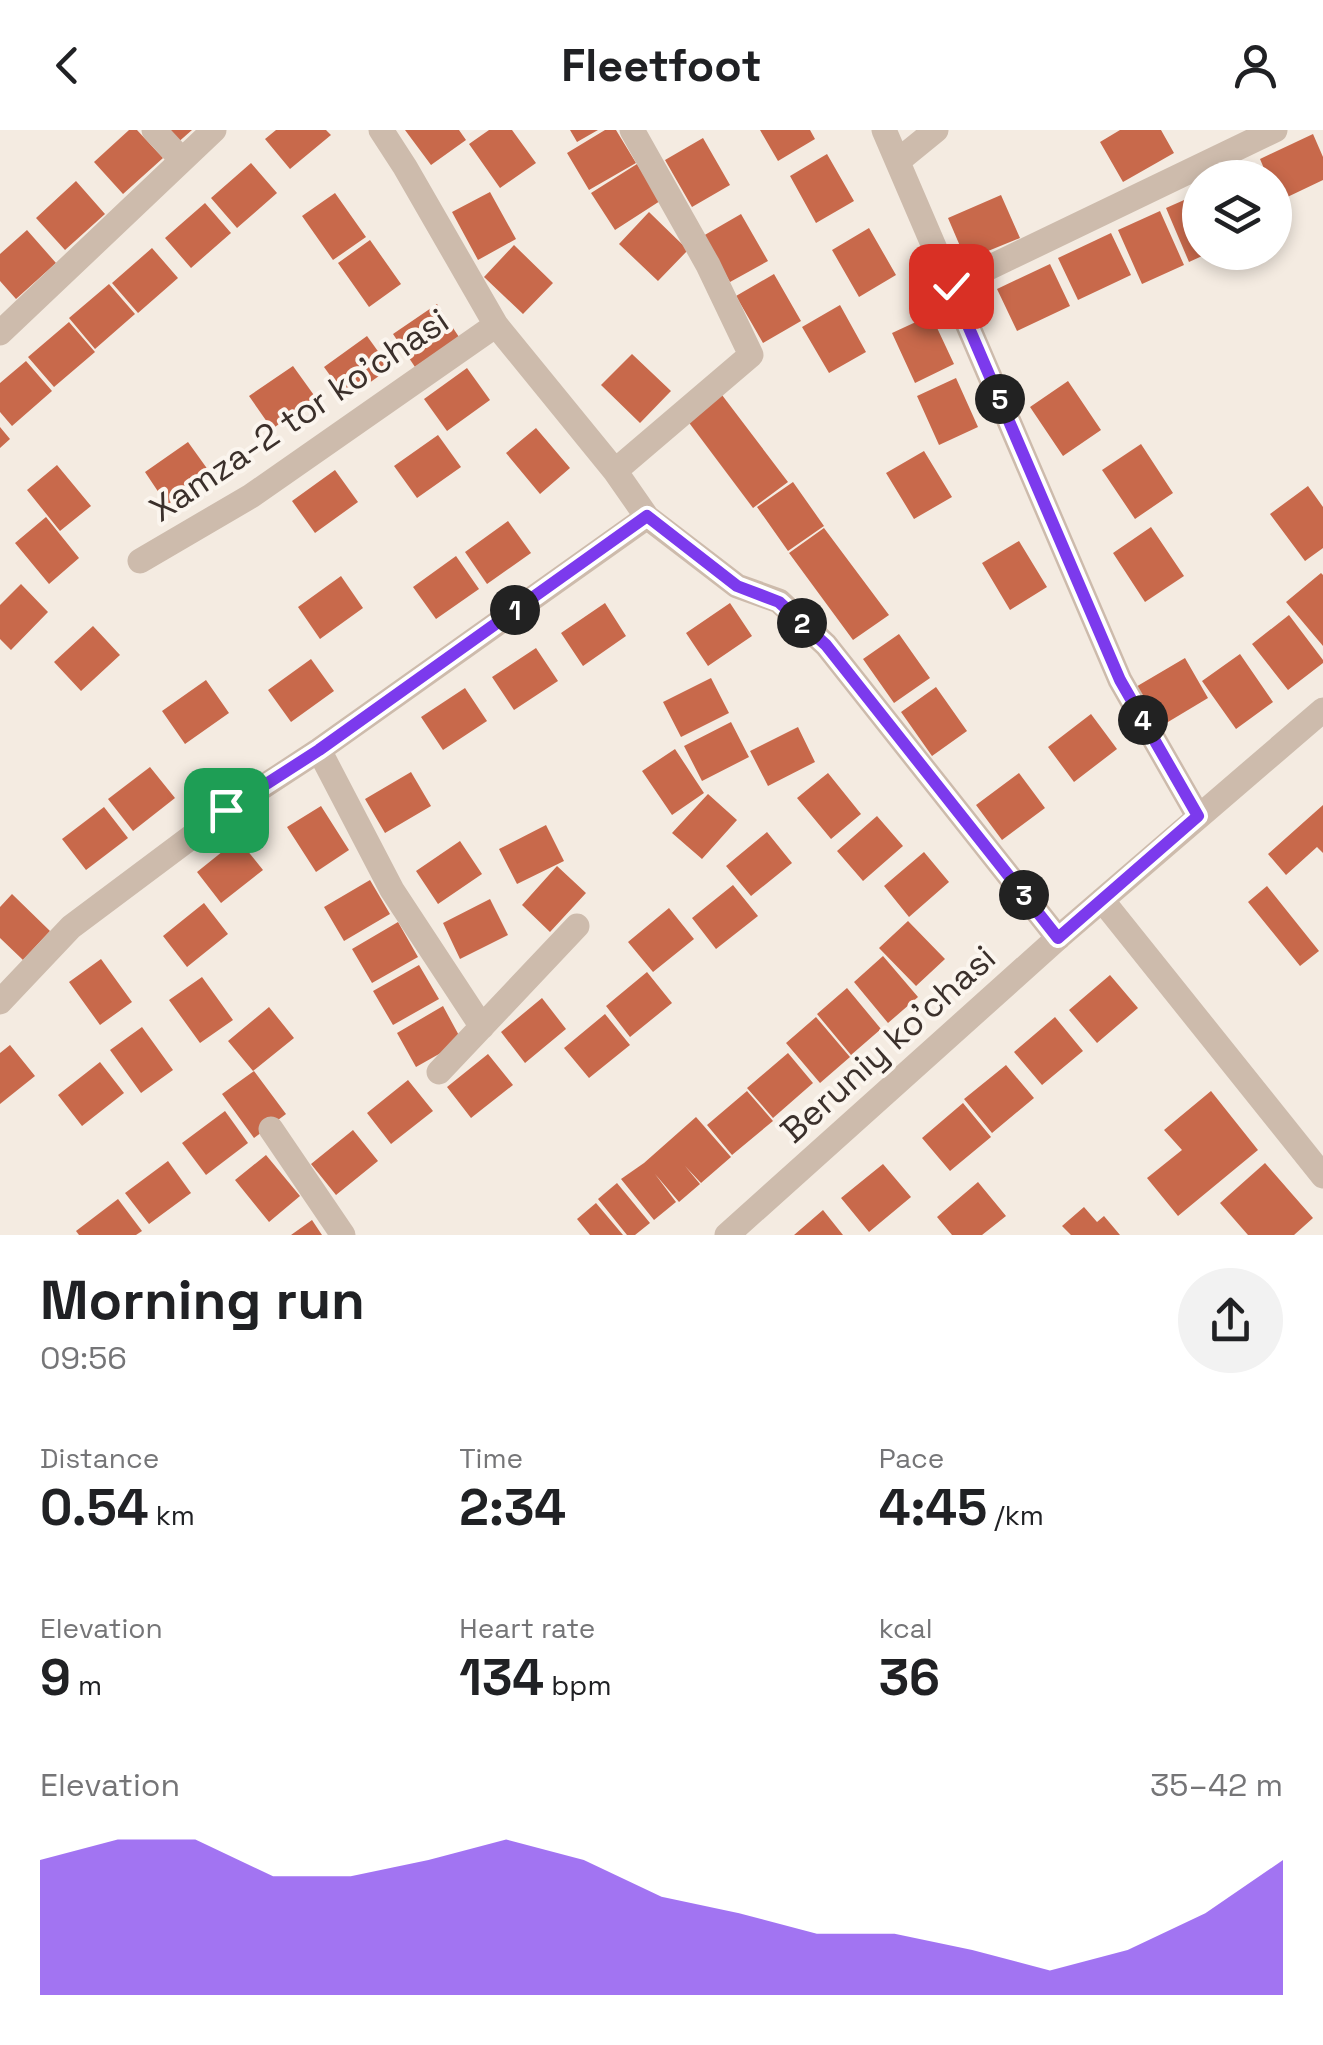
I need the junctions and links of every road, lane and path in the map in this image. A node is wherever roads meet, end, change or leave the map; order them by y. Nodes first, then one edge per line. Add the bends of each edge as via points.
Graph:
1 (154, 130) edge
2 (214, 130) edge
3 (381, 130) edge
4 (632, 130) edge
5 (884, 130) edge
6 (936, 130) edge
7 (1275, 130) edge
8 (182, 160) junction
9 (898, 162) junction
10 (951, 286) junction
11 (496, 325) junction
12 (0, 333) edge
13 (615, 470) junction
14 (647, 516) junction
15 (140, 562) dead end
16 (1323, 710) edge
17 (319, 750) junction
18 (1198, 816) junction
19 (1102, 900) junction
20 (577, 926) dead end
21 (1058, 938) junction
22 (0, 1002) edge
23 (482, 1028) junction
24 (439, 1072) dead end
25 (270, 1129) dead end
26 (1323, 1176) edge
27 (343, 1235) edge
28 (727, 1235) edge

1 - 8 street
2 - 8 street
3 - 11 street
4 - 13 street via 751,355
5 - 9 street
6 - 9 street
7 - 10 street
8 - 12 street
9 - 10 street
10 - 18 street via 1120,680
11 - 13 street
11 - 15 street, Xamza-2 tor ko'chasi via 251,496
13 - 14 street
14 - 17 street
14 - 21 street via 737,586 779,602 826,645
16 - 18 street, Beruniy ko'chasi
17 - 22 street via 226,810 71,927
17 - 23 street via 392,890
18 - 19 street, Beruniy ko'chasi
19 - 21 street, Beruniy ko'chasi
19 - 26 street
20 - 23 street
21 - 28 street, Beruniy ko'chasi
23 - 24 street
25 - 27 street

